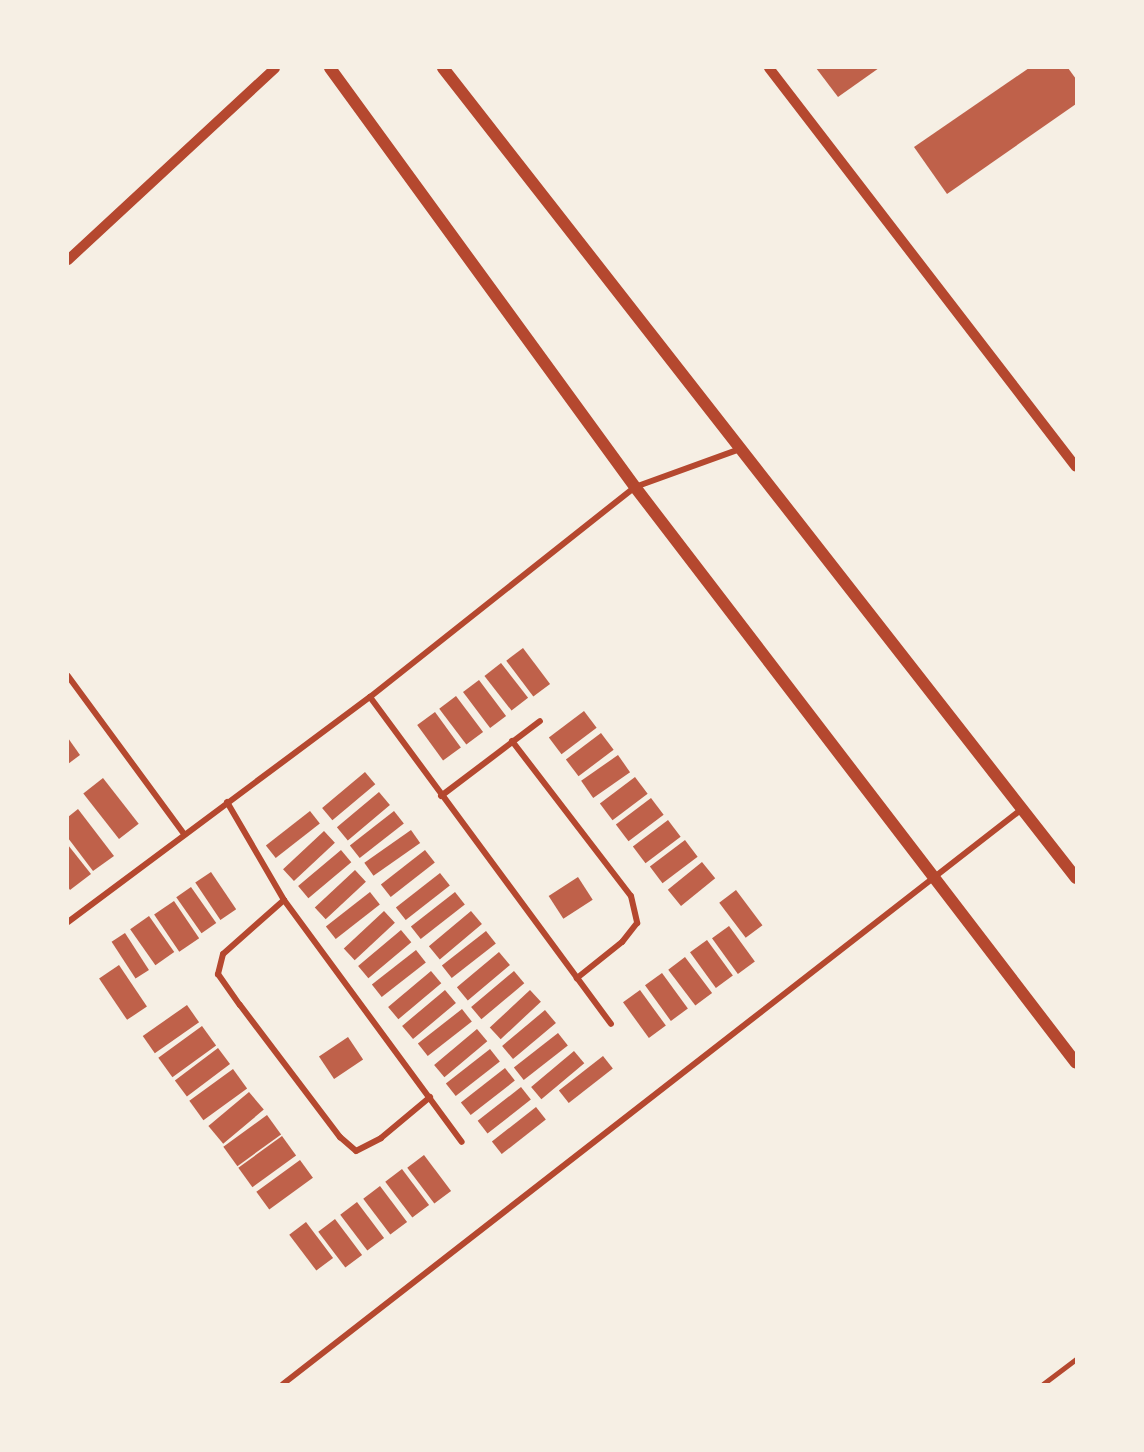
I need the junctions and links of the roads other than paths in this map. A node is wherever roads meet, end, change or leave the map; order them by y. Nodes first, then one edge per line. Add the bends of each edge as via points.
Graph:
1 (275, 68) edge
2 (330, 68) edge
3 (443, 68) edge
4 (770, 68) edge
5 (68, 260) edge
6 (741, 449) junction
7 (1077, 467) edge
8 (635, 487) junction
9 (68, 676) edge
10 (370, 697) junction
11 (540, 721) dead end
12 (512, 741) junction
13 (441, 796) junction
14 (227, 802) junction
15 (1022, 809) junction
16 (184, 834) junction
17 (935, 876) junction
18 (1077, 878) edge
19 (284, 900) junction
20 (68, 922) edge
21 (578, 978) junction
22 (611, 1024) dead end
23 (1077, 1063) edge
24 (429, 1097) junction
25 (462, 1142) dead end
26 (1077, 1359) edge
27 (284, 1384) edge
28 (1043, 1384) edge

1 - 5 street
2 - 8 main road
3 - 6 main road
4 - 7 street
6 - 8 street
6 - 15 main road
8 - 10 street
8 - 17 main road
9 - 16 street
10 - 13 street
10 - 14 street
11 - 12 street
12 - 13 street
12 - 21 street via 631,896 637,923 622,942
13 - 21 street
14 - 16 street
14 - 19 street
15 - 17 street
15 - 18 main road
16 - 20 street
17 - 23 main road
17 - 27 street
19 - 24 street
19 - 24 street via 223,954 218,974 240,1005 340,1137 356,1150 381,1138
21 - 22 street
24 - 25 street
26 - 28 lane

